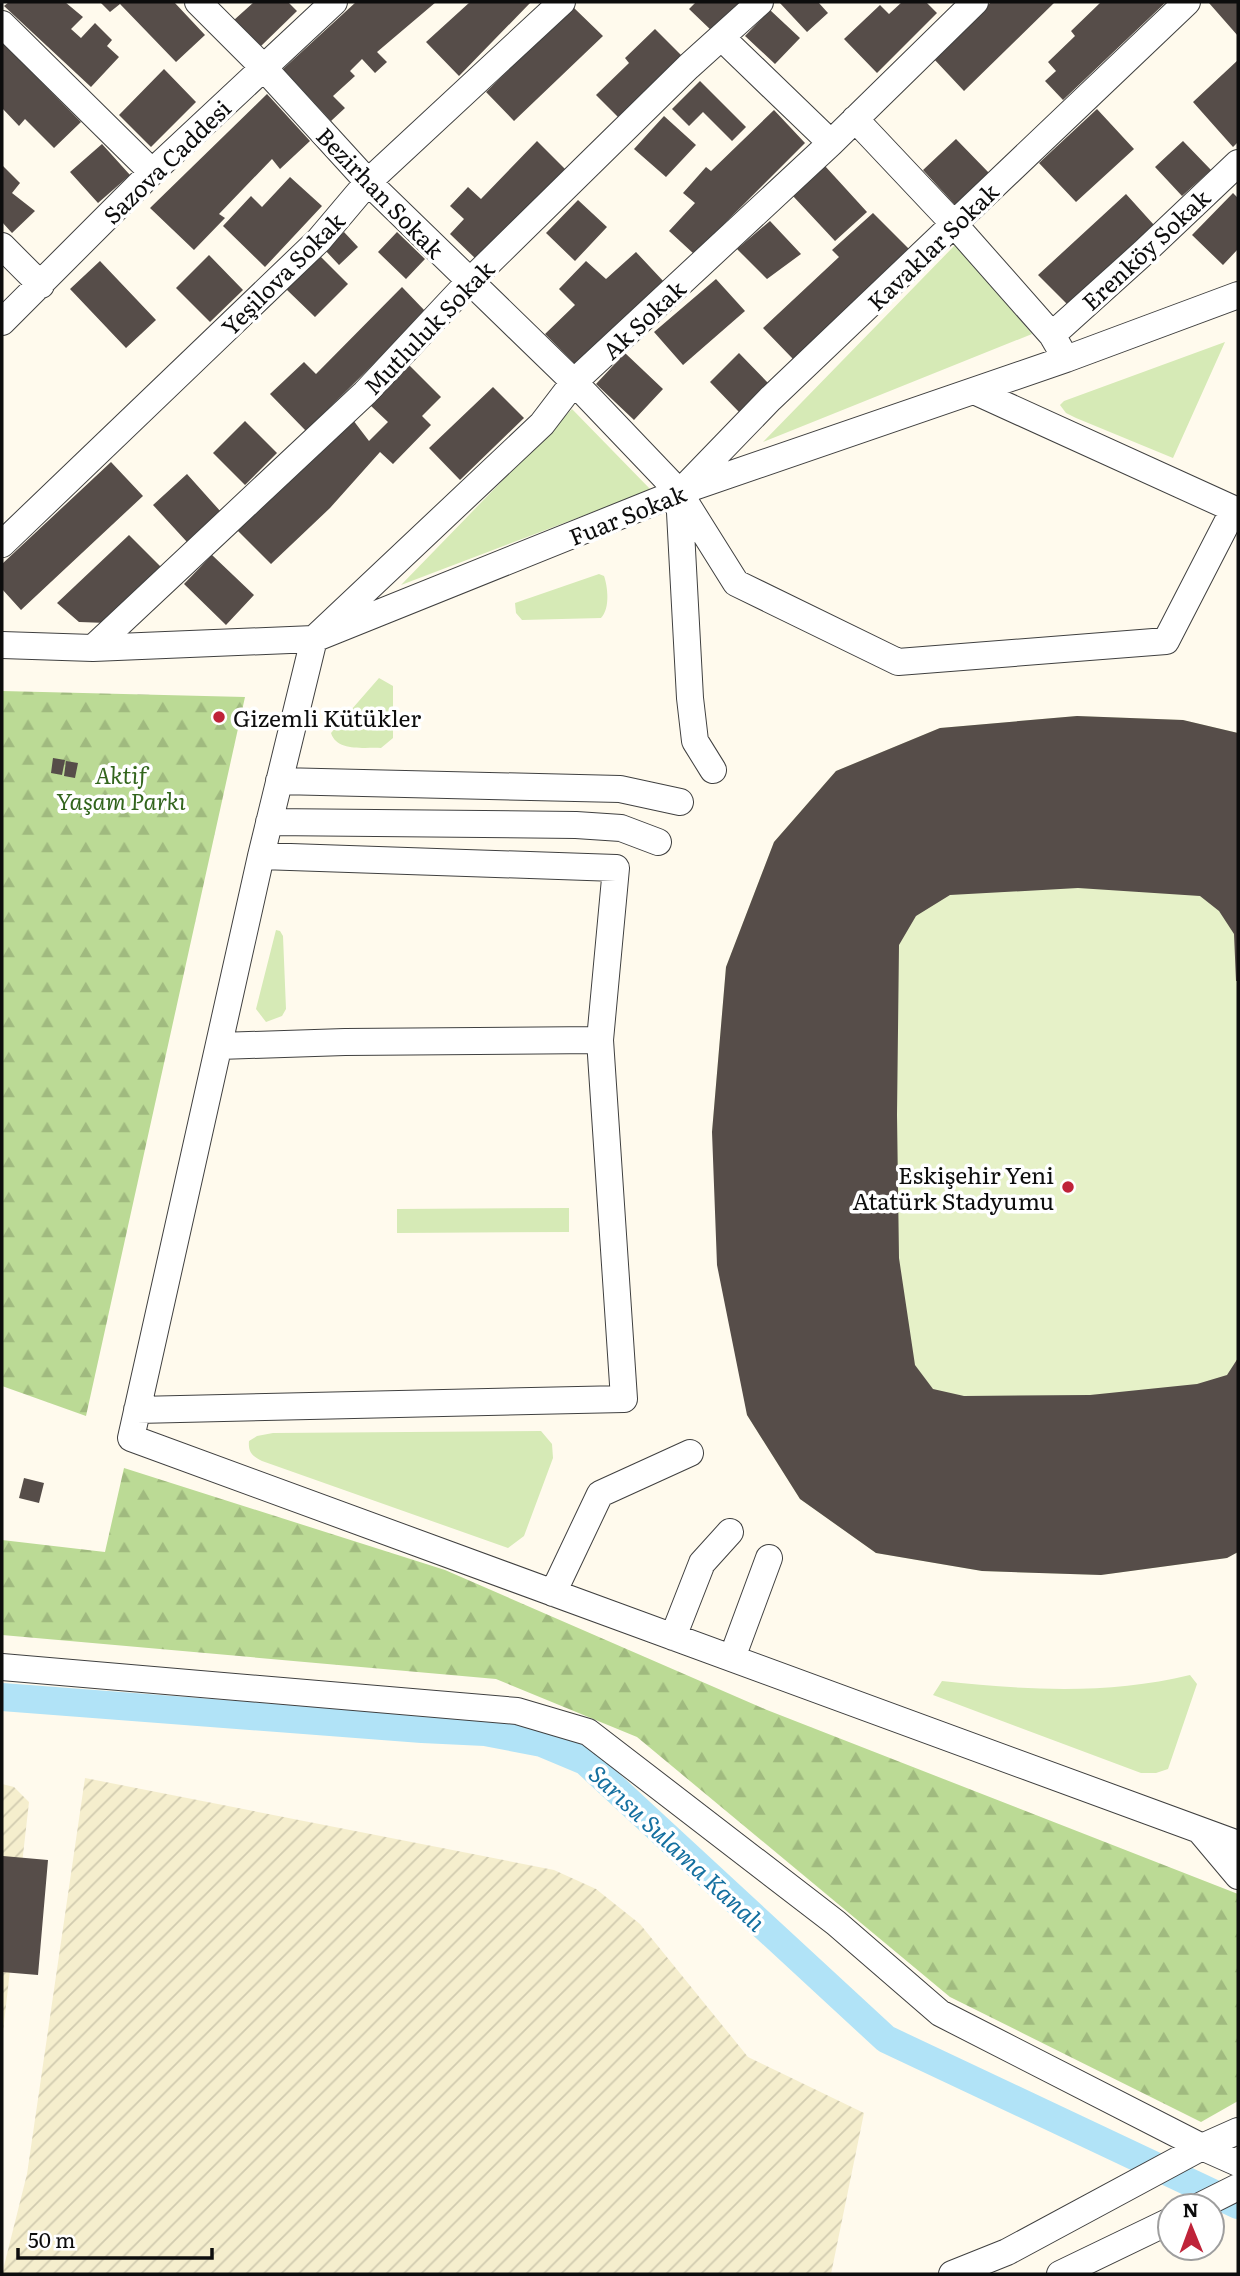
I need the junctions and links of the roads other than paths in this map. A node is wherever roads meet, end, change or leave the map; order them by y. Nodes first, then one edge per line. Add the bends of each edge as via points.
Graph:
1 (198, 2) edge
2 (334, 2) edge
3 (562, 2) edge
4 (760, 2) edge
5 (975, 2) edge
6 (1187, 2) edge
7 (2, 24) edge
8 (722, 38) junction
9 (263, 67) junction
10 (855, 119) junction
11 (831, 144) junction
12 (1238, 163) edge
13 (152, 172) junction
14 (368, 182) junction
15 (954, 224) junction
16 (2, 246) edge
17 (469, 282) junction
18 (41, 285) junction
19 (1238, 295) edge
20 (2, 322) edge
21 (1052, 335) junction
22 (1066, 359) junction
23 (574, 382) junction
24 (974, 391) junction
25 (679, 492) junction
26 (1236, 510) edge
27 (2, 544) edge
28 (314, 639) junction
29 (2, 645) edge
30 (93, 648) junction
31 (713, 770) dead end
32 (279, 782) junction
33 (680, 802) dead end
34 (270, 822) junction
35 (658, 842) dead end
36 (261, 856) junction
37 (600, 1040) junction
38 (219, 1046) junction
39 (137, 1410) junction
40 (690, 1453) dead end
41 (730, 1532) dead end
42 (769, 1558) dead end
43 (553, 1593) junction
44 (673, 1637) junction
45 (732, 1658) junction
46 (2, 1667) edge
47 (1199, 1830) junction
48 (1238, 1844) edge
49 (1238, 1876) edge
50 (1238, 2131) edge
51 (1193, 2153) junction
52 (1238, 2163) edge
53 (1156, 2228) edge
54 (951, 2274) edge
55 (1060, 2274) edge

1 - 9 street, Bezirhan Sokak
2 - 9 street, Sazova Caddesi
3 - 14 street, Yeşilova Sokak
4 - 8 street, Mutluluk Sokak
5 - 10 street, Ak Sokak
6 - 15 street, Kavaklar Sokak
7 - 13 street
8 - 11 street
8 - 17 street, Mutluluk Sokak
9 - 13 street, Sazova Caddesi
9 - 14 street, Bezirhan Sokak
10 - 11 street, Ak Sokak
10 - 15 street
11 - 23 street, Ak Sokak
12 - 21 street, Erenköy Sokak
13 - 18 street, Sazova Caddesi
14 - 17 street, Bezirhan Sokak
14 - 27 street, Yeşilova Sokak via 319,240
15 - 21 street
15 - 25 street, Kavaklar Sokak
16 - 18 street
17 - 23 street, Bezirhan Sokak
17 - 30 street, Mutluluk Sokak via 365,393
18 - 20 street, Sazova Caddesi
19 - 22 street, Fuar Sokak
21 - 22 street
22 - 24 street, Fuar Sokak
23 - 25 street, Bezirhan Sokak
23 - 28 street, Ak Sokak via 542,424
24 - 25 street, Fuar Sokak
24 - 26 street
25 - 26 street, Bezirhan Sokak via 736,583 898,662 1166,641
25 - 28 street, Fuar Sokak
25 - 31 street via 695,741
28 - 30 street, Fuar Sokak
28 - 32 street
29 - 30 street, Fuar Sokak
32 - 33 street via 620,789
32 - 34 street
34 - 35 street via 576,825 621,828
34 - 36 street
36 - 37 street via 616,868
36 - 38 street
37 - 38 street
37 - 39 street via 624,1399
38 - 39 street
39 - 43 street via 131,1438
40 - 43 street via 600,1494
41 - 44 street via 702,1563
42 - 45 street
43 - 44 street
44 - 45 street
45 - 47 street
46 - 51 street via 517,1711 588,1732 836,1923 940,2013
47 - 48 street
47 - 49 street
50 - 51 street
51 - 52 street
51 - 54 street via 1007,2252
53 - 55 street

